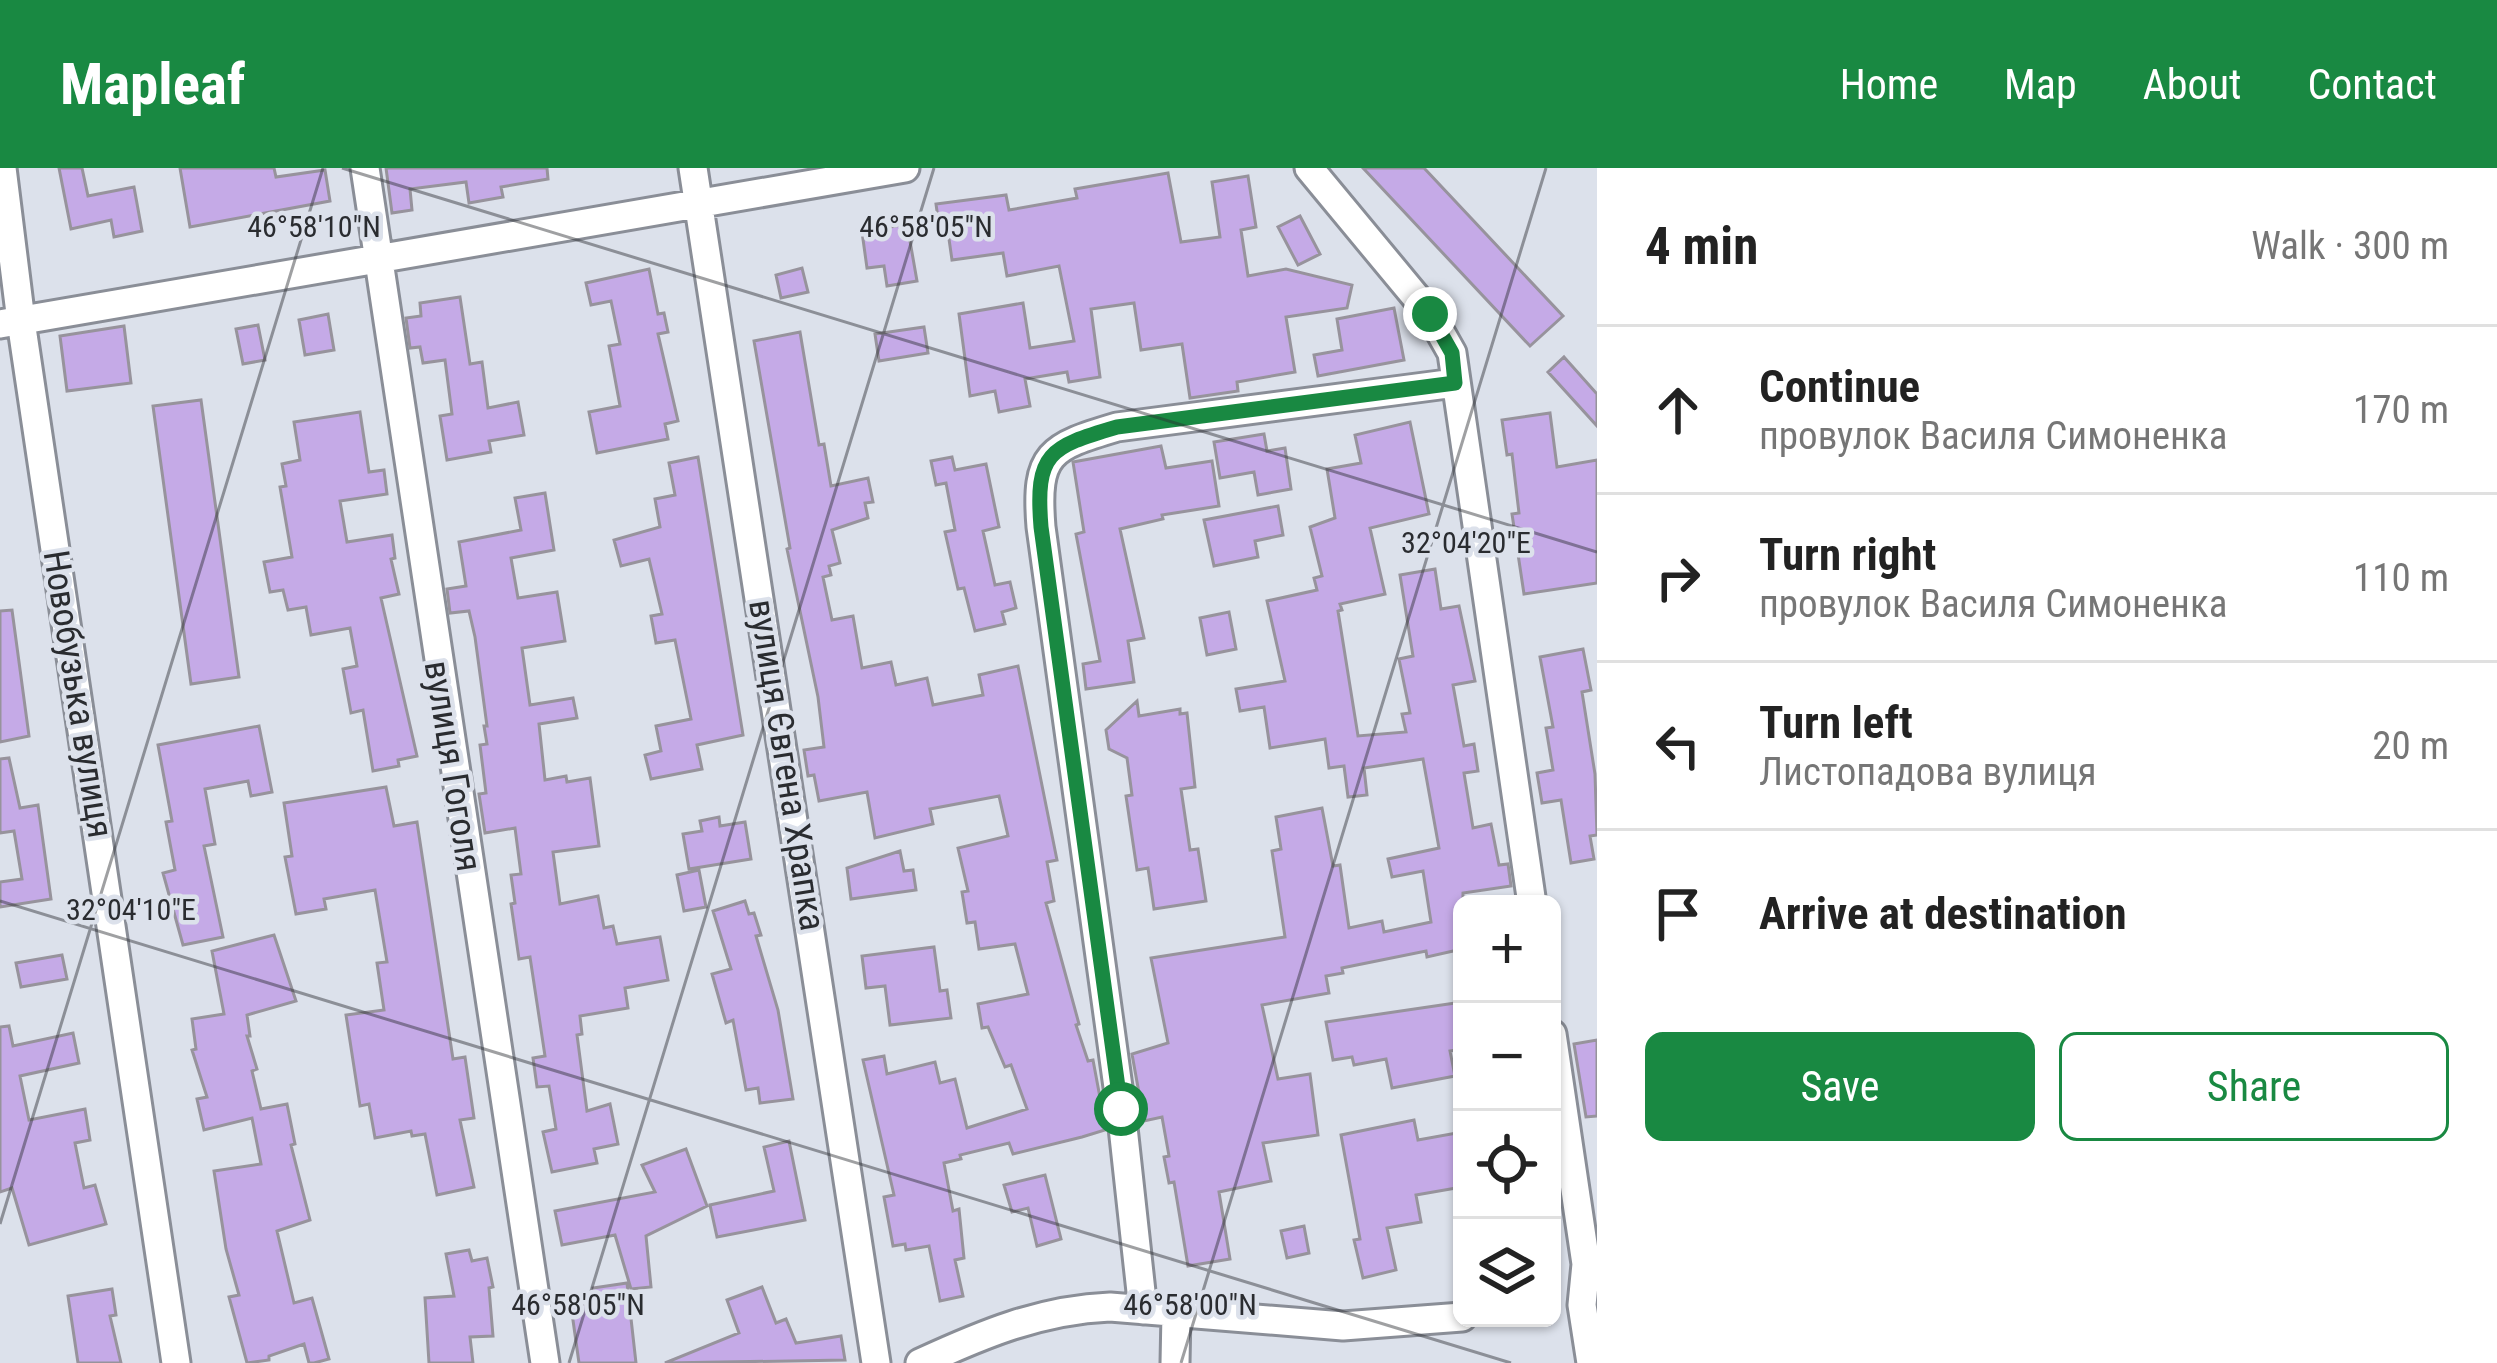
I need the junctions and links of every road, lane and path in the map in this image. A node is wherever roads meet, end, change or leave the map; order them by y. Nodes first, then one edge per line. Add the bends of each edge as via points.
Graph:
1 (2, 168) edge
2 (364, 168) edge
3 (693, 168) edge
4 (905, 168) edge
5 (1309, 168) edge
6 (699, 205) junction
7 (376, 261) junction
8 (10, 323) edge
9 (1455, 383) junction
10 (1531, 895) edge
11 (1561, 1095) edge
12 (1590, 1304) edge
13 (1143, 1310) junction
14 (1176, 1313) junction
15 (1453, 1319) edge
16 (176, 1363) edge
17 (545, 1363) edge
18 (876, 1363) edge
19 (920, 1363) edge
20 (1174, 1363) edge
21 (1591, 1363) edge

1 - 8 street, Новобузька вулиця
2 - 7 street, вулиця Гоголя
3 - 6 street, вулиця Євгена Храпка
4 - 6 street
5 - 9 street via 1430,314 1452,353
6 - 7 street
6 - 18 street, вулиця Євгена Храпка
7 - 8 street
7 - 17 street, вулиця Гоголя
8 - 16 street, Новобузька вулиця
9 - 10 street
9 - 13 street via 1117,427 1054,452 1042,471 1041,527
11 - 12 street
12 - 21 street
13 - 14 street
13 - 19 street via 1041,1315
14 - 15 street via 1343,1326
14 - 20 street

